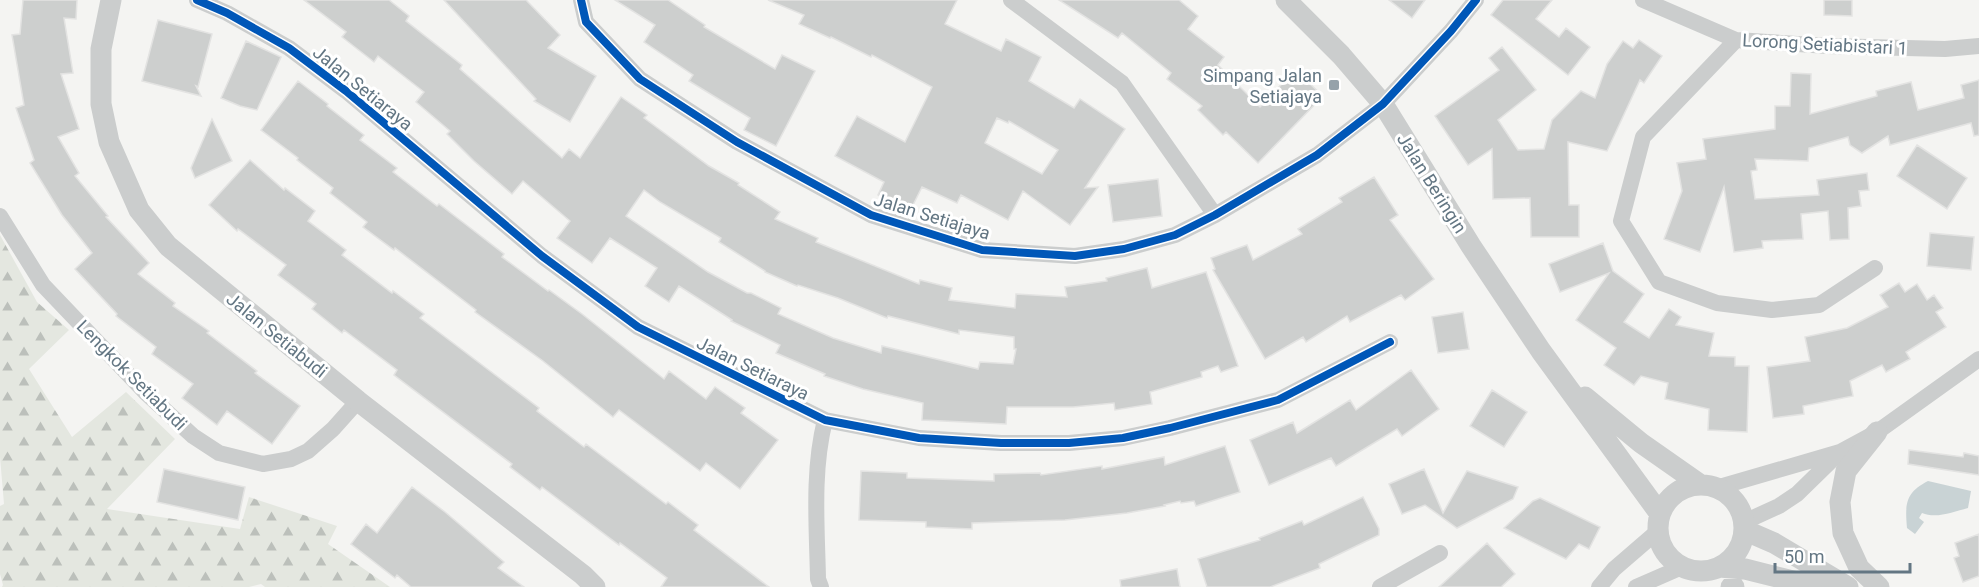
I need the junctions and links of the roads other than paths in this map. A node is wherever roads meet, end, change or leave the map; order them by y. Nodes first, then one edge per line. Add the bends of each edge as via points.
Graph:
1 (111, 0) edge
2 (196, 0) edge
3 (581, 0) edge
4 (1011, 0) edge
5 (1286, 0) edge
6 (1476, 0) edge
7 (1643, 0) edge
8 (1736, 40) junction
9 (1979, 46) edge
10 (1383, 104) junction
11 (1215, 215) junction
12 (0, 216) edge
13 (1875, 268) dead end
14 (1390, 342) dead end
15 (1979, 359) edge
16 (1562, 379) junction
17 (358, 401) junction
18 (825, 420) junction
19 (1877, 432) junction
20 (1840, 452) junction
21 (1709, 487) junction
22 (1659, 523) junction
23 (1744, 526) junction
24 (1440, 553) dead end
25 (1682, 567) junction
26 (1719, 567) junction
27 (595, 587) edge
28 (821, 587) edge
29 (1380, 587) edge
30 (1599, 587) edge
31 (1636, 587) edge
32 (1817, 587) edge
33 (1848, 587) edge
34 (1879, 587) edge

1 - 17 street, Jalan Setiabudi via 101,49 101,104 109,142 139,210 168,246
2 - 18 street, Jalan Setiaraya via 289,48 542,256 638,327
3 - 11 street, Jalan Setiajaya via 586,22 640,79 737,142 872,215 982,250 1075,256 1124,249 1174,235
4 - 11 street via 1122,83
5 - 10 street, Jalan Beringin
6 - 10 street, Jalan Setiajaya
7 - 8 street, Lorong Setiabistari 1
8 - 9 street, Lorong Setiabistari 1 via 1945,49
8 - 13 street via 1643,137 1621,220 1659,282 1717,303 1772,310 1819,305
10 - 11 street, Jalan Setiajaya via 1317,155
10 - 16 street, Jalan Beringin via 1471,246
12 - 17 street, Lengkok Setiabudi via 43,285 145,392 193,436 219,453 263,464 291,459 325,437
14 - 18 street, Jalan Setiaraya via 1278,400 1123,438 1001,443 919,438
15 - 19 street
16 - 21 street, Jalan Beringin via 1641,443
16 - 22 street, Jalan Beringin
17 - 27 street, Jalan Setiabudi
18 - 28 street via 819,444 816,498
19 - 20 street
19 - 34 street via 1846,471 1840,502 1843,533 1859,568
20 - 21 street
20 - 23 street via 1797,494
21 - 22 street via 1688,487 1676,493 1666,502
21 - 23 street via 1734,501
22 - 25 street via 1659,540 1668,556
22 - 30 street
23 - 26 street via 1737,552
23 - 33 street
24 - 29 street
25 - 26 street via 1701,571
25 - 31 street
26 - 32 street via 1745,569

